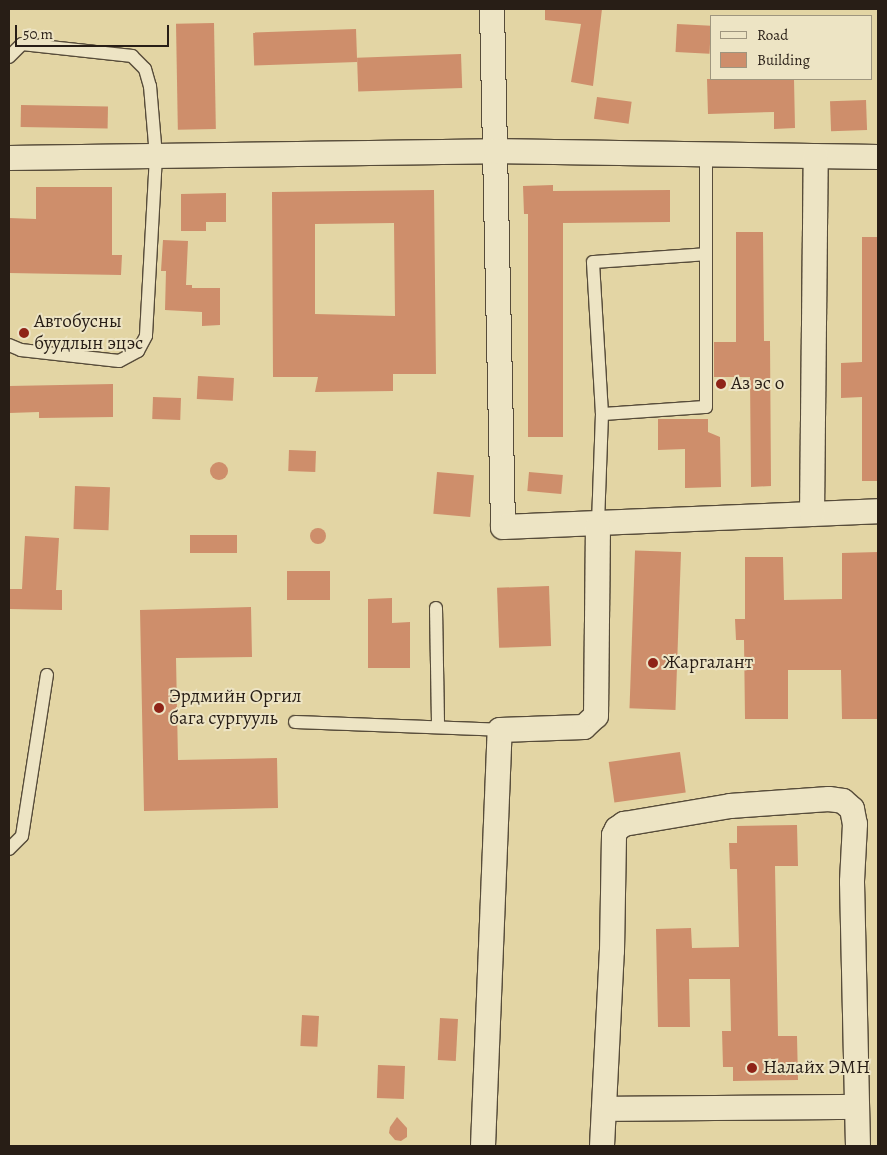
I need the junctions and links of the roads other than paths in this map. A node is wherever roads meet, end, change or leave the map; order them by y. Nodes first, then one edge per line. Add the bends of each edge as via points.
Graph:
1 (492, 9) edge
2 (9, 57) edge
3 (496, 152) junction
4 (706, 155) junction
5 (156, 156) junction
6 (816, 156) junction
7 (878, 157) edge
8 (9, 158) edge
9 (706, 254) junction
10 (9, 345) edge
11 (602, 414) junction
12 (878, 512) edge
13 (812, 514) junction
14 (598, 523) junction
15 (436, 608) dead end
16 (47, 675) dead end
17 (295, 722) dead end
18 (438, 727) junction
19 (500, 730) junction
20 (9, 849) edge
21 (857, 1107) junction
22 (604, 1109) junction
23 (483, 1146) edge
24 (602, 1146) edge
25 (858, 1146) edge

1 - 3 street
2 - 5 lane via 22,44 132,56 146,69
3 - 4 street
3 - 5 street
3 - 14 street via 503,527
4 - 6 street
4 - 9 lane
5 - 8 street
5 - 10 lane via 146,336 138,351 119,361 20,350
6 - 7 street
6 - 13 street
9 - 11 lane via 706,407
9 - 11 lane via 593,262
11 - 14 lane
12 - 13 street
13 - 14 street
14 - 19 street via 596,716 584,727
15 - 18 lane
16 - 20 lane via 22,836
17 - 18 lane
18 - 19 lane
19 - 23 street
21 - 22 street
21 - 22 street via 852,882 855,824 852,809 843,801 829,799 730,806 624,824 617,829 614,835
21 - 25 street
22 - 24 street

